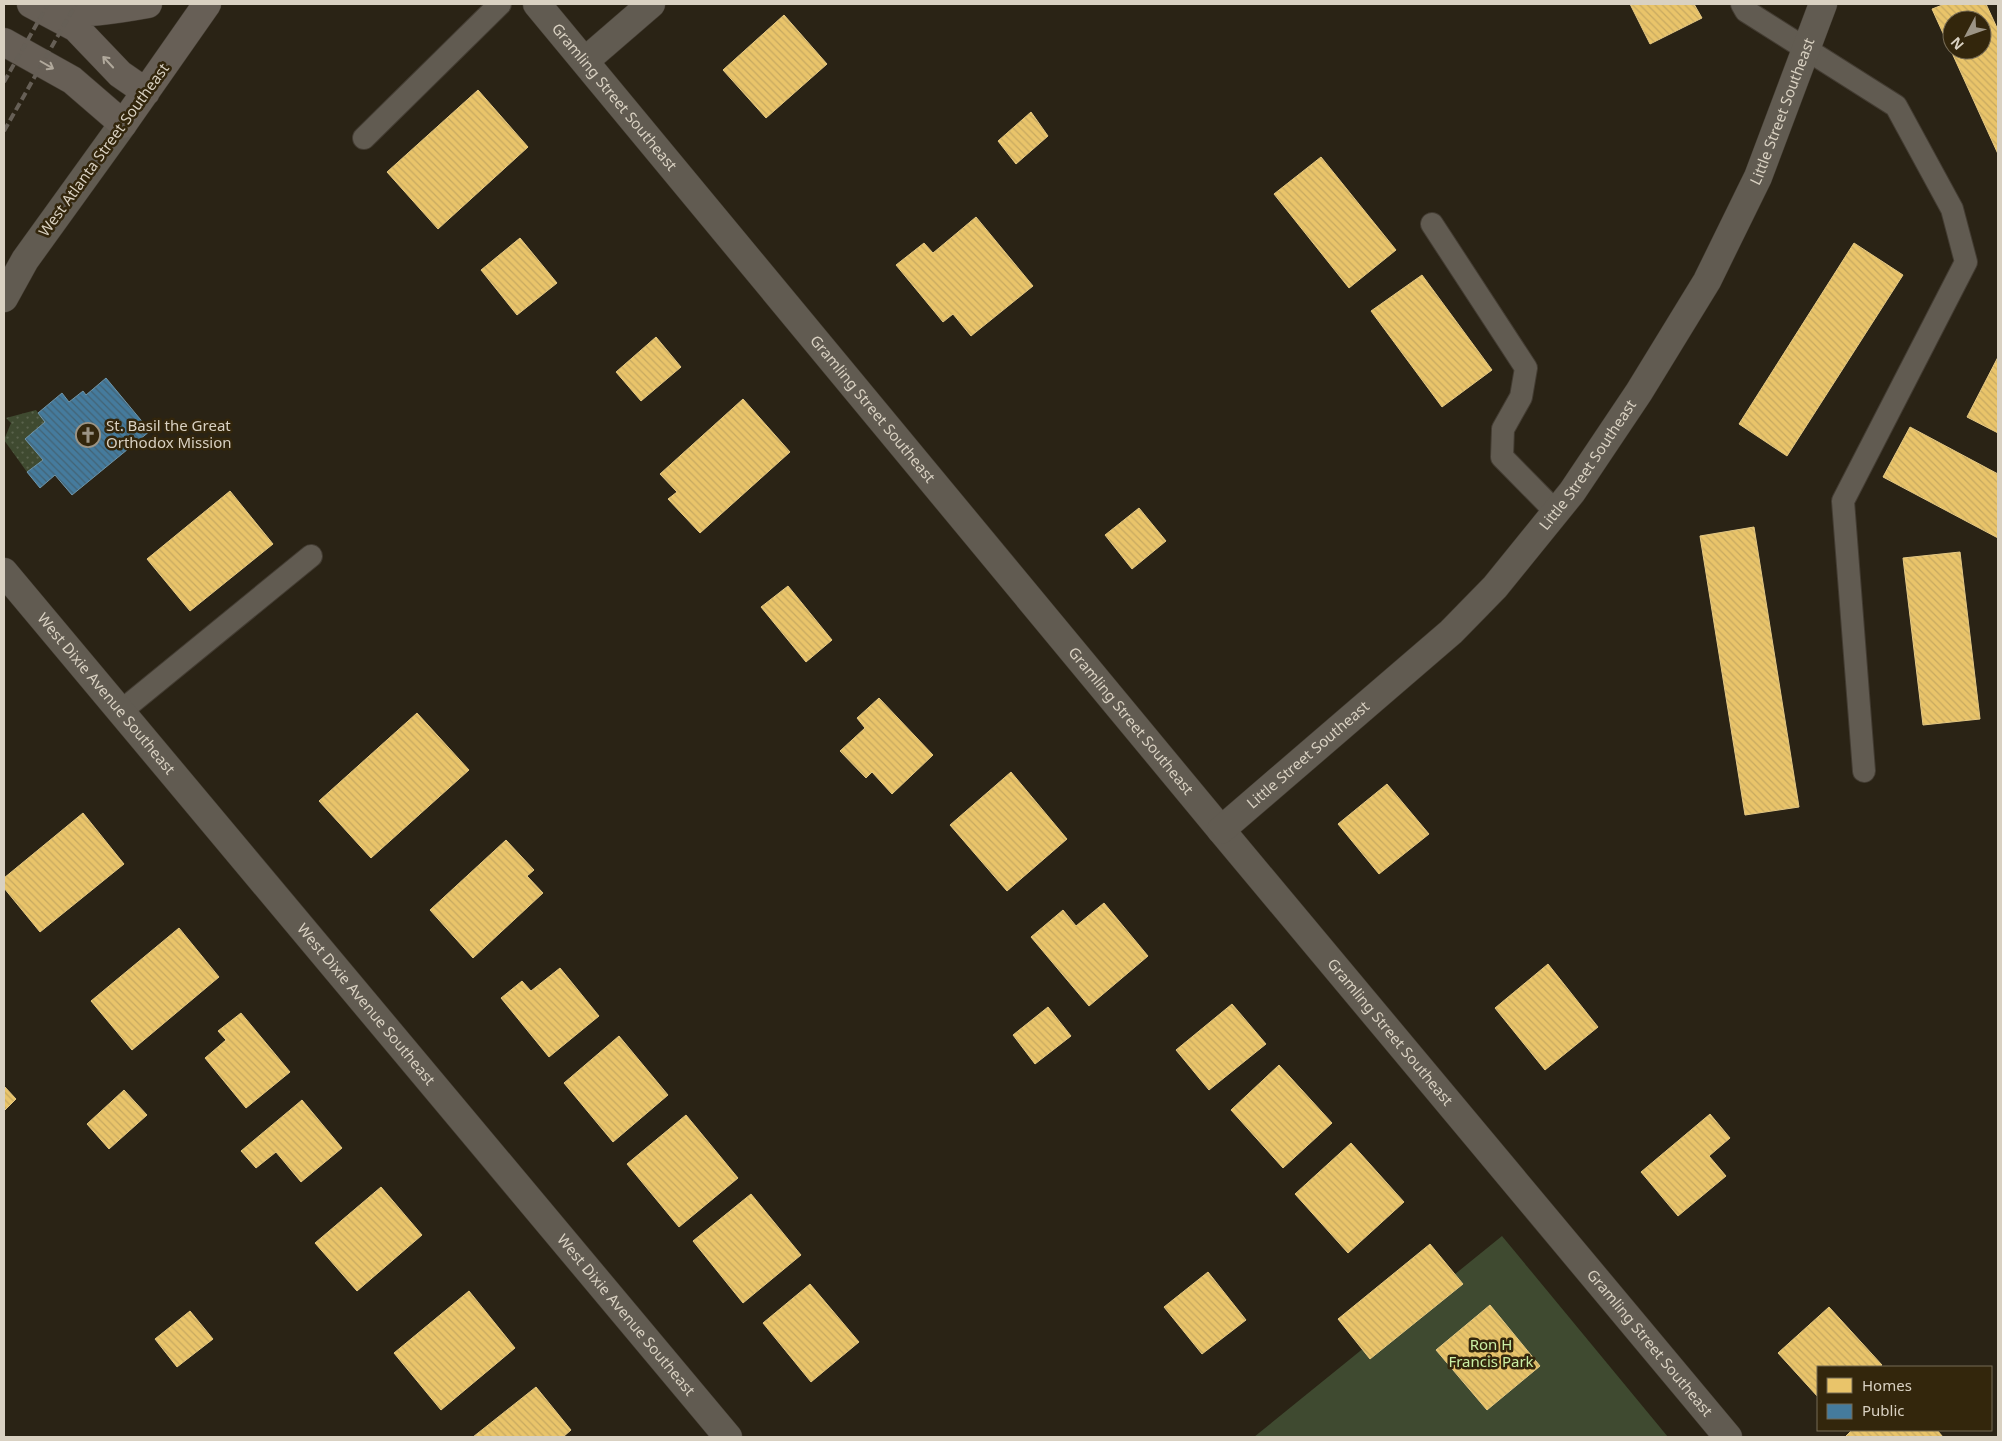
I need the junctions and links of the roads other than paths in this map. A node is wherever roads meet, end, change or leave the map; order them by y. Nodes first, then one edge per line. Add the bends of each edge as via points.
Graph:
1 (148, 4) edge
2 (207, 4) edge
3 (500, 4) edge
4 (537, 4) edge
5 (651, 4) edge
6 (1742, 4) edge
7 (1823, 4) edge
8 (38, 7) edge
9 (4, 42) edge
10 (1805, 48) junction
11 (585, 61) junction
12 (146, 92) junction
13 (123, 124) junction
14 (364, 138) dead end
15 (1432, 224) dead end
16 (4, 298) edge
17 (1556, 512) junction
18 (311, 556) dead end
19 (4, 572) edge
20 (120, 712) junction
21 (1864, 771) dead end
22 (1220, 830) junction
23 (728, 1437) edge
24 (1728, 1437) edge

1 - 8 street via 72,13
2 - 12 street, West Atlanta Street Southeast
3 - 14 lane
4 - 11 street, Gramling Street Southeast
5 - 11 street
6 - 10 lane via 1746,11
7 - 10 street, Little Street Southeast
12 -> 8 street via 120,74 76,28
9 -> 13 street via 72,80
10 - 17 street, Little Street Southeast via 1758,177 1707,281 1639,392
10 - 21 lane via 1896,106 1952,209 1966,262 1843,501
11 - 22 street, Gramling Street Southeast
12 - 13 street, West Atlanta Street Southeast
13 - 16 street, West Atlanta Street Southeast via 25,260
15 - 17 lane via 1526,368 1521,397 1504,429 1502,457
17 - 22 street, Little Street Southeast via 1496,587 1451,632
18 - 20 lane
19 - 20 street, West Dixie Avenue Southeast
20 - 23 street, West Dixie Avenue Southeast
22 - 24 street, Gramling Street Southeast

